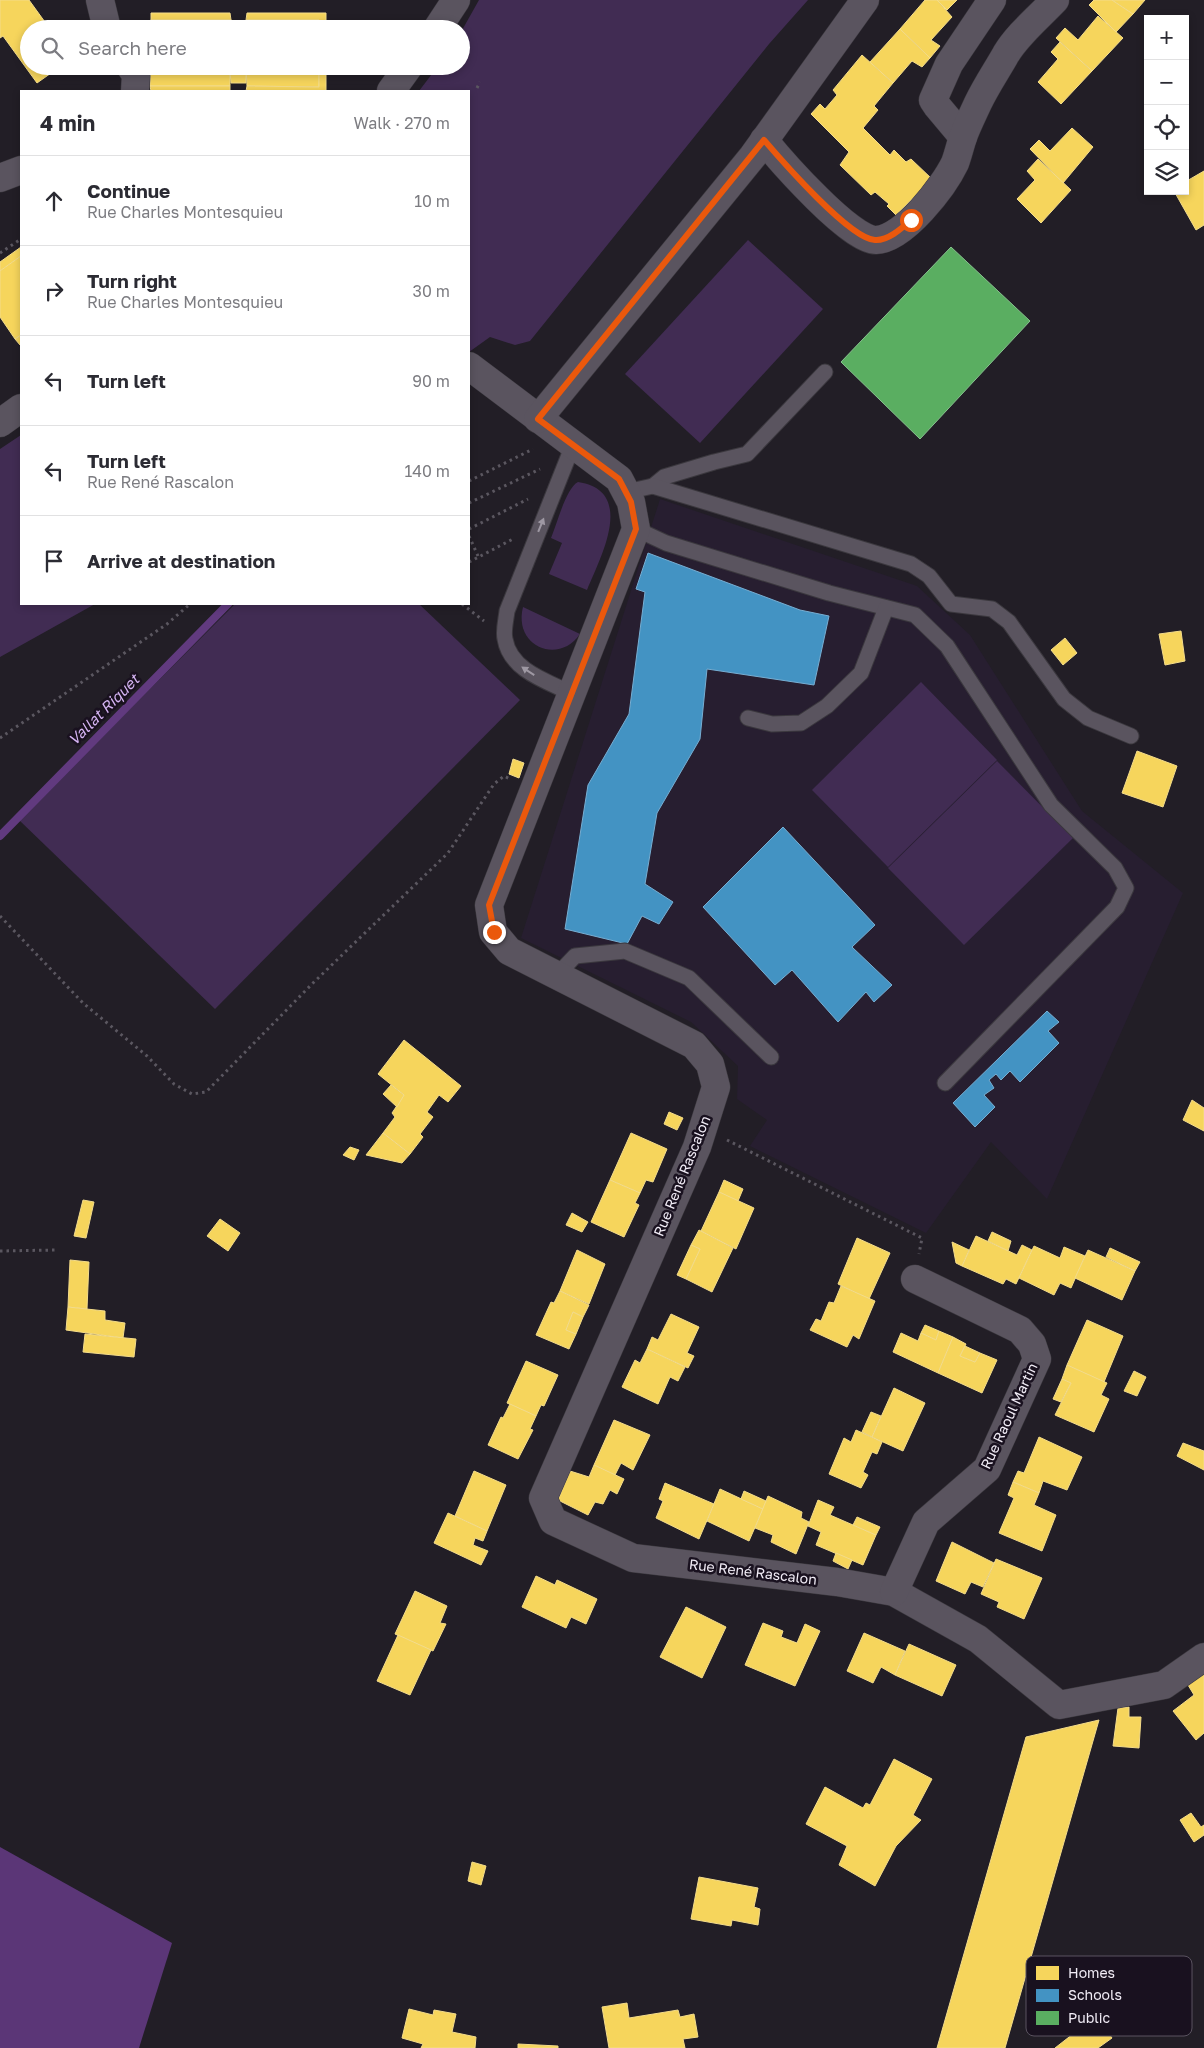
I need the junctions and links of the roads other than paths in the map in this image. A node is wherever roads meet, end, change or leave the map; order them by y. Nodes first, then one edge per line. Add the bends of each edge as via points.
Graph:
1 (100, 0) edge
2 (456, 0) edge
3 (865, 0) edge
4 (992, 0) edge
5 (1055, 0) edge
6 (104, 20) edge
7 (443, 20) edge
8 (135, 75) edge
9 (403, 75) edge
10 (135, 90) edge
11 (392, 90) edge
12 (963, 137) junction
13 (764, 140) junction
14 (20, 170) edge
15 (0, 178) edge
16 (470, 367) edge
17 (825, 372) dead end
18 (20, 409) edge
19 (0, 423) edge
20 (559, 438) junction
21 (653, 486) junction
22 (626, 492) junction
23 (636, 529) junction
24 (886, 608) junction
25 (572, 694) junction
26 (748, 718) dead end
27 (1131, 736) dead end
28 (557, 975) junction
29 (771, 1057) dead end
30 (945, 1083) dead end
31 (915, 1279) road end
32 (894, 1592) junction
33 (1204, 1657) edge

1 - 6 street
2 - 7 street
3 - 13 street
4 - 12 street via 950,64 933,100
5 - 12 street via 1008,51 979,101
8 - 10 street
9 - 11 street
12 - 13 street via 955,163 938,192 900,229 886,238 875,240 863,236 835,215
13 - 20 street
14 - 15 street
16 - 20 street
17 - 21 lane via 747,454 664,477
18 - 19 street
20 - 22 street via 619,479
25 -> 20 lane via 527,671 510,657 504,638 507,612 558,484
21 - 22 lane
21 - 27 lane via 911,564 929,576 951,604 992,609 1009,622 1064,699 1088,718
22 - 23 street
23 - 24 lane via 675,546
23 - 25 street, Rue René Rascalon
24 - 26 lane via 861,673 827,706 801,723 772,724
24 - 30 lane via 915,615 947,646 1051,804 1116,868 1126,888 1117,907
25 - 28 street, Rue René Rascalon via 489,905 494,932 510,951
28 - 29 lane via 575,956 625,951 689,978
28 - 32 street, Rue René Rascalon via 694,1045 710,1064 716,1087 697,1147 543,1498 553,1521 633,1558 837,1582
31 - 32 street, Rue Raoul Martin via 1020,1330 1032,1344 1037,1359 988,1469 926,1522
32 - 33 street, Rue René Rascalon via 978,1638 1059,1706 1164,1685

